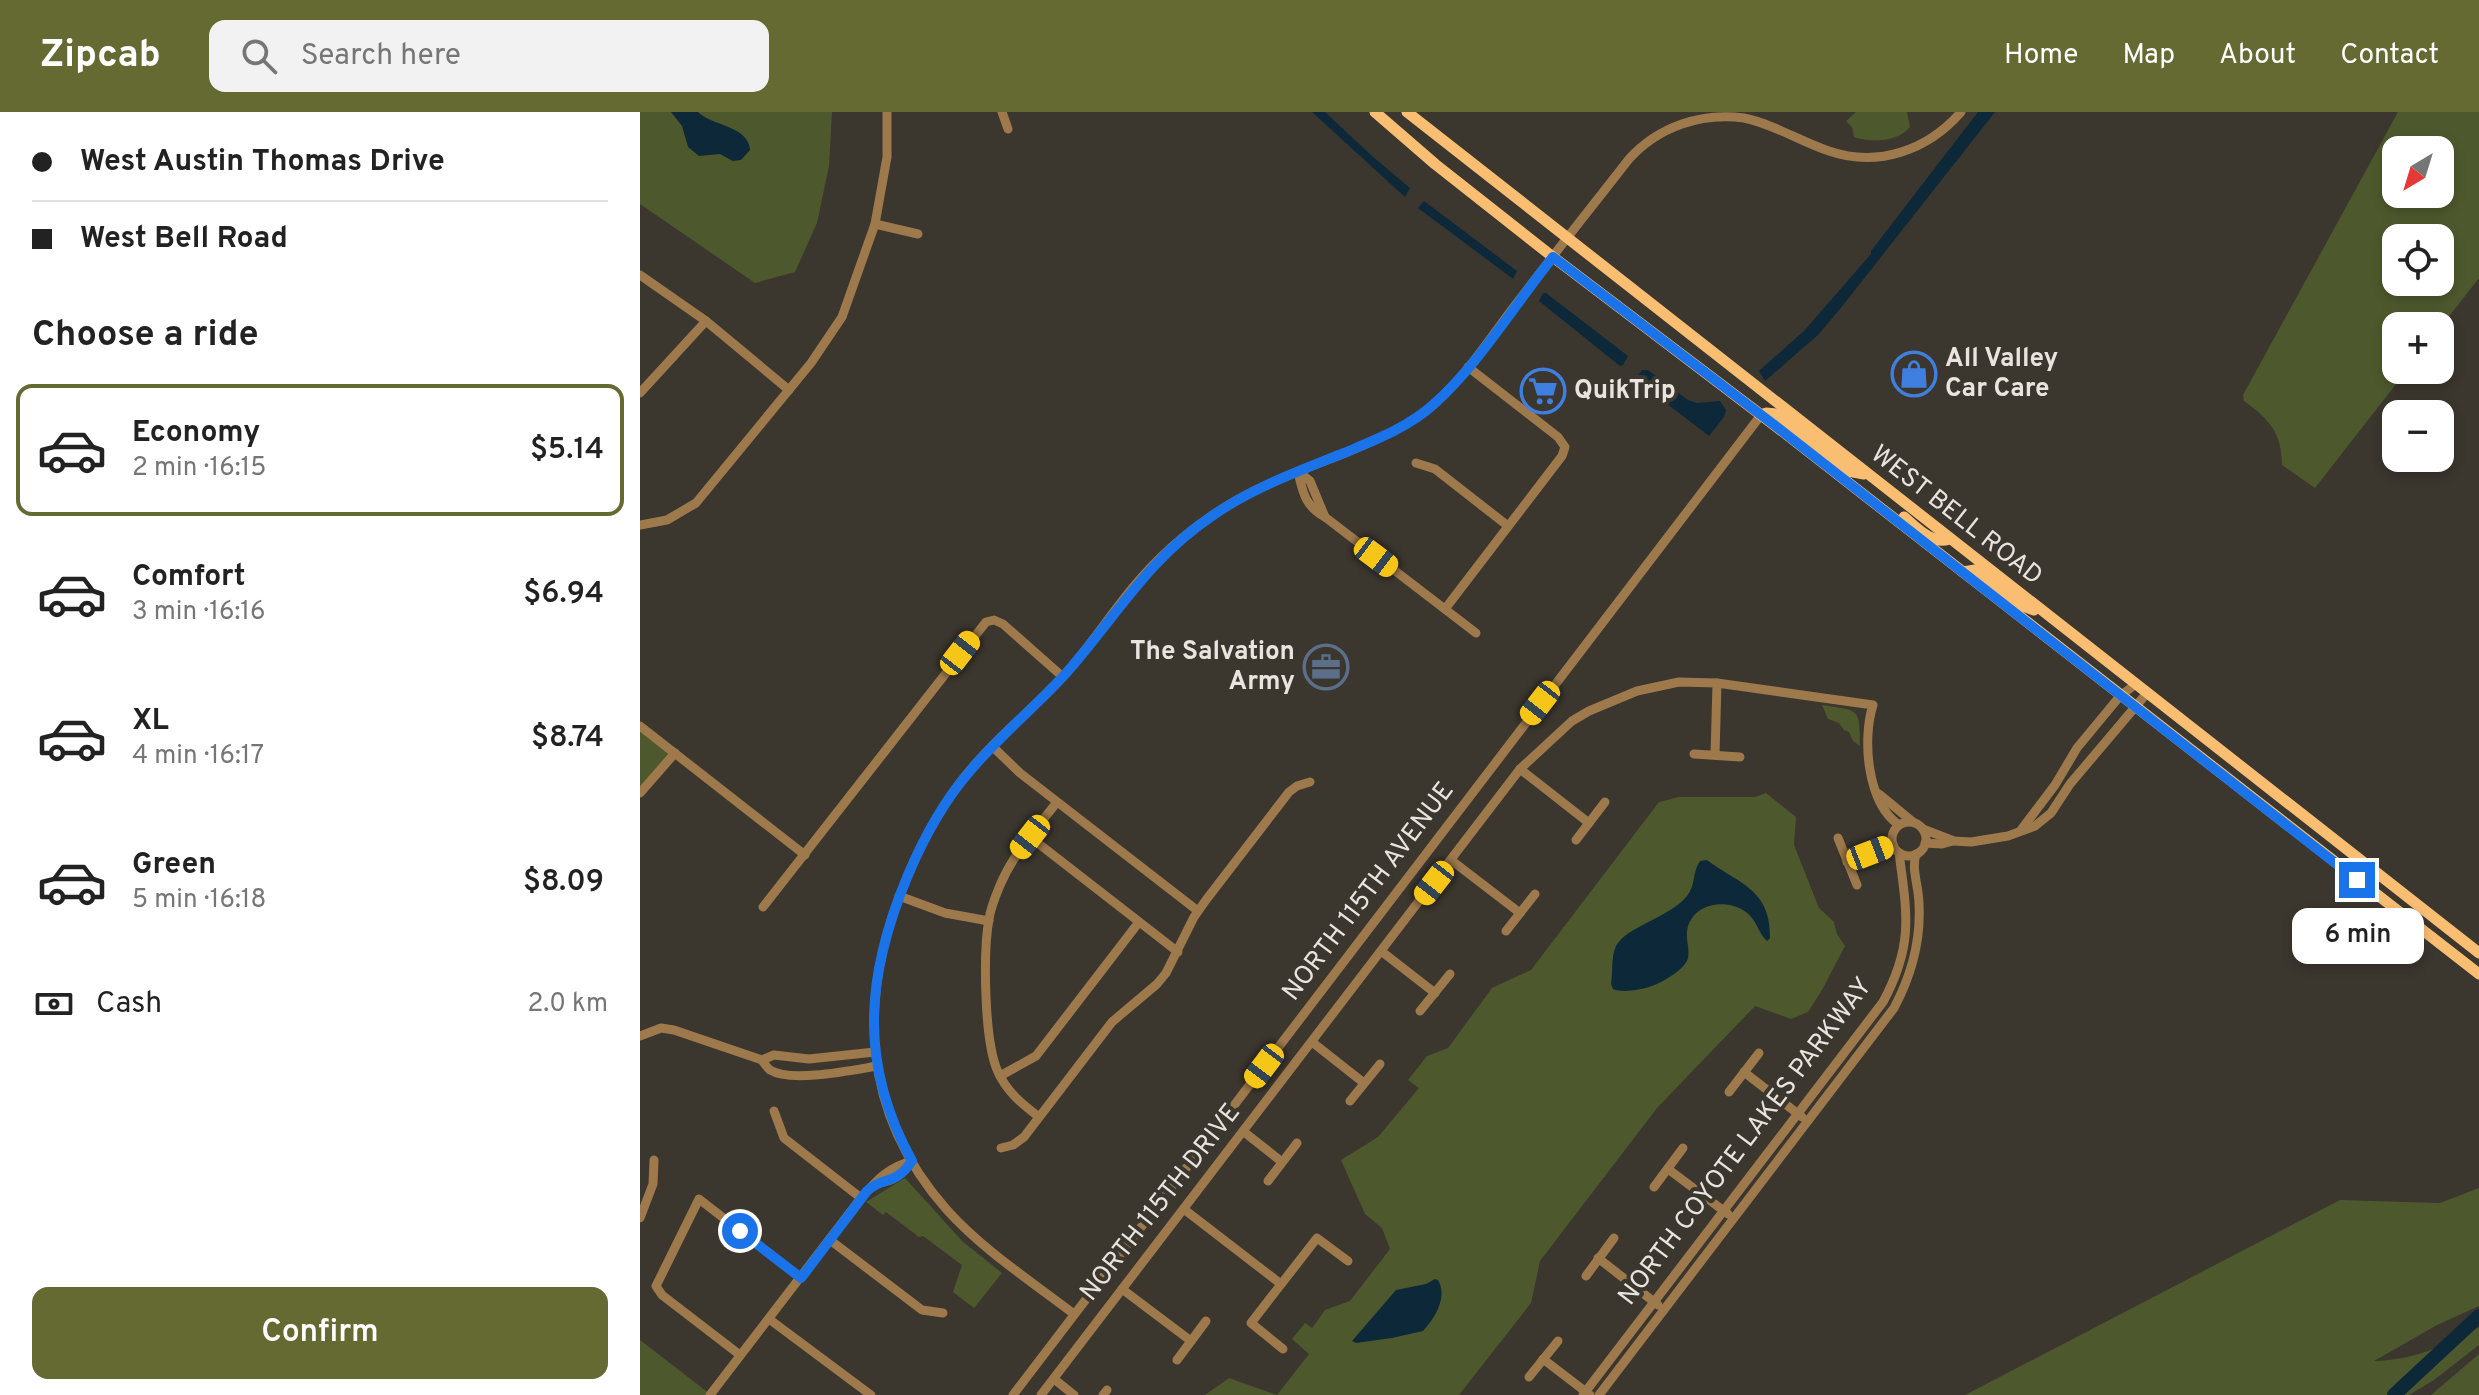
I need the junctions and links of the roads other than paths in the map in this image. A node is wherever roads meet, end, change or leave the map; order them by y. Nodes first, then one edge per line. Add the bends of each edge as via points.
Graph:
1 (887, 112) edge
2 (1002, 112) edge
3 (1375, 112) edge
4 (1407, 112) edge
5 (1961, 112) edge
6 (1708, 114) edge
7 (1008, 129) dead end
8 (875, 224) junction
9 (918, 234) dead end
10 (1567, 239) junction
11 (1553, 257) junction
12 (640, 275) edge
13 (706, 321) junction
14 (1468, 367) junction
15 (789, 390) junction
16 (640, 393) edge
17 (1761, 415) junction
18 (1416, 463) dead end
19 (1298, 472) junction
20 (1869, 475) junction
21 (1869, 499) junction
22 (640, 525) edge
23 (1508, 526) junction
24 (1949, 539) junction
25 (1963, 572) junction
26 (1445, 609) junction
27 (2046, 615) junction
28 (1476, 633) dead end
29 (1063, 677) junction
30 (1717, 683) junction
31 (2136, 684) junction
32 (2147, 693) junction
33 (2120, 696) junction
34 (2134, 707) junction
35 (640, 726) edge
36 (992, 746) junction
37 (675, 753) junction
38 (1694, 754) dead end
39 (1715, 755) junction
40 (1740, 757) dead end
41 (1520, 769) junction
42 (1310, 782) dead end
43 (1876, 791) junction
44 (640, 793) edge
45 (1057, 802) junction
46 (1605, 802) dead end
47 (1913, 822) junction
48 (1589, 823) junction
49 (1899, 825) junction
50 (1923, 829) junction
51 (2021, 830) junction
52 (1030, 837) junction
53 (1838, 838) dead end
54 (1576, 840) dead end
55 (1954, 841) junction
56 (1925, 843) junction
57 (1896, 848) junction
58 (1916, 854) junction
59 (805, 855) junction
60 (1451, 860) junction
61 (1847, 862) junction
62 (1857, 885) dead end
63 (1535, 894) dead end
64 (899, 896) junction
65 (763, 907) dead end
66 (1198, 911) junction
67 (1520, 913) junction
68 (989, 921) junction
69 (1139, 922) junction
70 (1506, 931) dead end
71 (1381, 951) junction
72 (1178, 952) junction
73 (2479, 953) edge
74 (1450, 974) dead end
75 (2479, 974) edge
76 (1435, 993) junction
77 (1420, 1011) dead end
78 (640, 1036) edge
79 (1312, 1042) junction
80 (875, 1052) junction
81 (1759, 1053) dead end
82 (762, 1060) junction
83 (1380, 1064) dead end
84 (877, 1066) junction
85 (1744, 1072) junction
86 (1000, 1076) junction
87 (1364, 1083) junction
88 (1729, 1092) dead end
89 (1350, 1101) dead end
90 (774, 1111) dead end
91 (1798, 1114) junction
92 (1039, 1117) junction
93 (1808, 1122) junction
94 (1244, 1132) junction
95 (1297, 1143) dead end
96 (1001, 1148) dead end
97 (1683, 1148) dead end
98 (654, 1160) dead end
99 (912, 1161) junction
100 (1282, 1162) junction
101 (1668, 1169) junction
102 (1268, 1181) dead end
103 (1654, 1187) dead end
104 (861, 1198) junction
105 (1185, 1210) junction
106 (1724, 1211) junction
107 (641, 1215) edge
108 (1734, 1219) junction
109 (1614, 1238) dead end
110 (830, 1240) junction
111 (1598, 1258) junction
112 (1348, 1261) dead end
113 (1586, 1276) dead end
114 (801, 1278) junction
115 (1281, 1284) junction
116 (1122, 1289) junction
117 (1655, 1302) junction
118 (1664, 1309) junction
119 (943, 1313) dead end
120 (1074, 1314) junction
121 (769, 1319) junction
122 (1206, 1321) dead end
123 (1191, 1341) junction
124 (1558, 1341) dead end
125 (1283, 1349) dead end
126 (740, 1355) junction
127 (1543, 1359) junction
128 (1177, 1360) dead end
129 (1529, 1377) dead end
130 (1054, 1379) junction
131 (1586, 1394) edge
132 (710, 1395) edge
133 (871, 1395) edge
134 (1013, 1395) edge
135 (1041, 1395) edge
136 (1074, 1395) edge
137 (1599, 1395) edge

1 - 8 street via 887,157
2 - 7 street
3 - 11 main road, WEST BELL ROAD
4 - 10 main road, WEST BELL ROAD
5 - 6 street via 1928,141 1877,158 1854,158 1745,118
6 - 10 street via 1669,128 1640,147
8 - 9 street
8 - 15 street via 842,317
10 - 11 street
10 - 20 main road, WEST BELL ROAD
11 - 14 street
11 - 17 main road, WEST BELL ROAD
12 - 13 street
13 - 15 street
13 - 16 street
14 - 19 street via 1414,419
14 - 23 street via 1565,447
15 - 22 street via 696,503 667,520
17 - 20 main road via 1776,414 1848,471
17 - 21 main road, WEST BELL ROAD
17 - 120 street, NORTH 115TH AVENUE
18 - 23 street via 1435,469
19 - 26 street via 1312,509
19 - 29 street via 1208,518 1168,550
20 - 24 main road, WEST BELL ROAD
21 - 24 main road via 1889,505 1936,541
21 - 25 main road, WEST BELL ROAD
23 - 26 street
24 - 27 main road, WEST BELL ROAD
25 - 27 main road via 1975,570 2018,604
25 - 33 main road, WEST BELL ROAD
26 - 28 street
27 - 31 main road, WEST BELL ROAD
29 - 36 street
29 - 59 street via 1018,636 991,620
30 - 39 street
30 - 41 street, NORTH 115TH DRIVE via 1679,682 1603,704 1572,721
30 - 43 street, NORTH 115TH DRIVE via 1873,705 1867,751
31 - 32 main road, WEST BELL ROAD
31 - 33 street
32 - 34 street
32 - 73 main road, WEST BELL ROAD
33 - 34 main road, WEST BELL ROAD
33 - 51 street
34 - 51 street via 2051,813
34 - 75 main road, WEST BELL ROAD
35 - 37 street
36 - 45 street
36 - 64 street via 938,815
37 - 44 street
37 - 59 street
38 - 39 street
39 - 40 street
41 - 48 street
41 - 60 street, NORTH 115TH DRIVE
42 - 66 street via 1289,792
43 - 47 street
43 - 49 street
45 - 52 street
45 - 66 street
46 - 48 street
47 - 49 street
47 - 50 street
48 - 54 street
49 - 57 street via 1892,834
50 - 55 street
50 - 56 street
51 - 55 street via 1990,841
52 - 68 street via 1005,874
52 - 69 street
53 - 61 street
55 - 56 street
56 - 58 street
57 - 58 street via 1908,856
57 - 61 street
57 - 91 street, NORTH COYOTE LAKES PARKWAY via 1907,920 1895,976 1876,1013
58 - 93 street, NORTH COYOTE LAKES PARKWAY via 1919,920 1907,981 1886,1020
59 - 65 street
60 - 67 street
60 - 71 street, NORTH 115TH DRIVE
61 - 62 street
63 - 67 street
64 - 68 street via 945,913
64 - 80 street via 877,973
66 - 72 street
67 - 70 street
68 - 86 street via 989,1035
69 - 72 street
69 - 86 street via 1036,1056
71 - 76 street
71 - 79 street, NORTH 115TH DRIVE
72 - 92 street via 1157,984 1112,1022
74 - 76 street
76 - 77 street
78 - 82 street via 661,1028 674,1030
79 - 87 street
79 - 94 street, NORTH 115TH DRIVE
80 - 82 street via 809,1059 774,1055
80 - 84 street
81 - 85 street
82 - 84 street via 770,1070 794,1075
83 - 87 street
84 - 99 street via 892,1119
85 - 88 street
85 - 91 street
86 - 92 street
87 - 89 street
90 - 104 street via 784,1138
91 - 93 street
91 - 106 street, NORTH COYOTE LAKES PARKWAY
92 - 96 street via 1019,1141
93 - 108 street, NORTH COYOTE LAKES PARKWAY
94 - 100 street
94 - 105 street, NORTH 115TH DRIVE
95 - 100 street
97 - 101 street
98 - 107 street via 653,1184
99 - 104 street via 882,1174
99 - 120 street via 976,1237
100 - 102 street
101 - 103 street
101 - 106 street
104 - 110 street
105 - 115 street
105 - 116 street, NORTH 115TH DRIVE
106 - 108 street
106 - 117 street, NORTH COYOTE LAKES PARKWAY
108 - 118 street, NORTH COYOTE LAKES PARKWAY
109 - 111 street
110 - 114 street
110 - 119 street via 922,1310
111 - 113 street
111 - 117 street
112 - 115 street via 1317,1238
114 - 121 street
114 - 126 street via 699,1199 656,1286
115 - 125 street via 1251,1323
116 - 123 street
116 - 130 street, NORTH 115TH DRIVE
117 - 118 street
117 - 131 street, NORTH COYOTE LAKES PARKWAY
118 - 137 street, NORTH COYOTE LAKES PARKWAY
120 - 134 street, NORTH 115TH AVENUE
121 - 126 street
121 - 133 street
122 - 123 street
123 - 128 street
124 - 127 street
126 - 132 street
127 - 129 street
127 - 131 street
130 - 135 street, NORTH 115TH DRIVE
130 - 136 street

